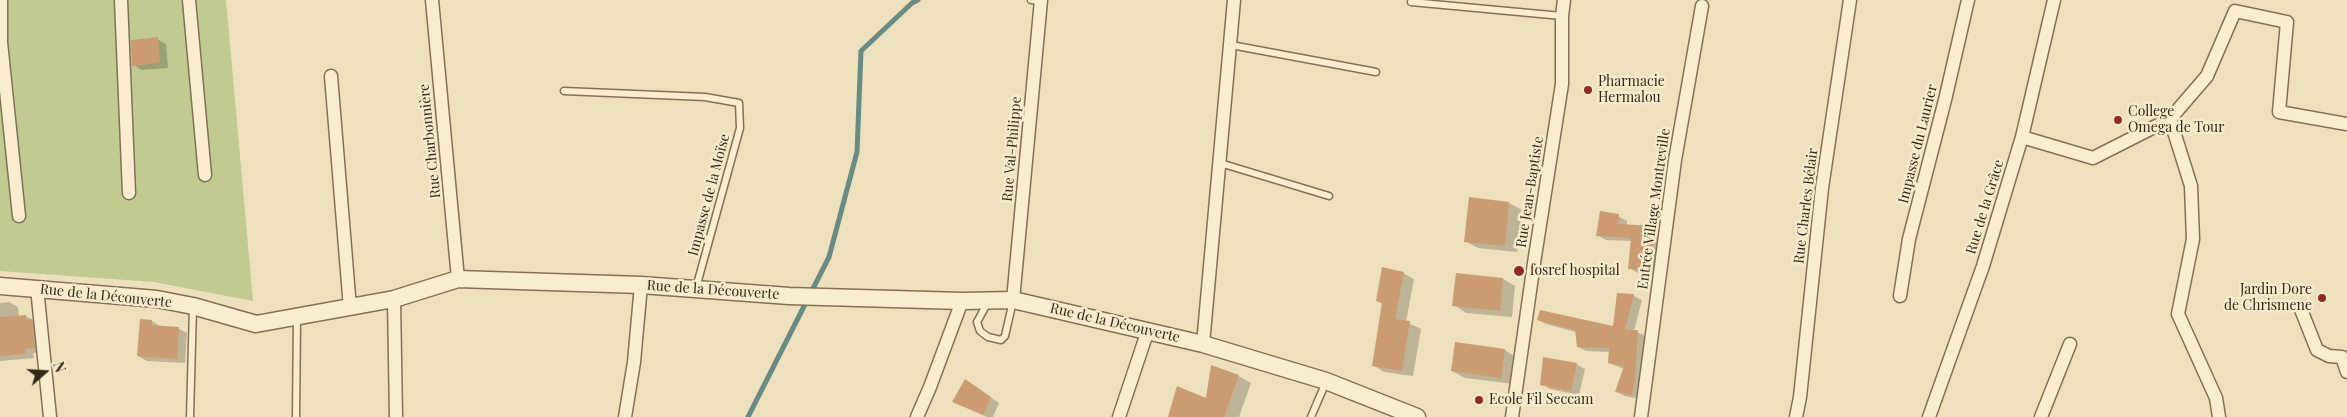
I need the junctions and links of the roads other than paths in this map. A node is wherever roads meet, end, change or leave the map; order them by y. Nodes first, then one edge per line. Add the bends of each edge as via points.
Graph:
1 (0, 0) edge
2 (121, 0) edge
3 (189, 0) edge
4 (432, 0) edge
5 (1038, 0) edge
6 (1234, 0) edge
7 (1564, 0) edge
8 (1850, 0) edge
9 (1968, 0) edge
10 (2054, 0) edge
11 (1411, 2) dead end
12 (1702, 6) dead end
13 (1562, 16) junction
14 (1231, 44) junction
15 (1376, 72) dead end
16 (331, 76) dead end
17 (564, 91) dead end
18 (2170, 118) junction
19 (2347, 124) edge
20 (2022, 137) junction
21 (1220, 163) junction
22 (205, 175) dead end
23 (129, 193) dead end
24 (1329, 196) dead end
25 (19, 216) dead end
26 (458, 278) junction
27 (641, 285) junction
28 (0, 286) edge
29 (38, 288) junction
30 (696, 288) junction
31 (1900, 296) dead end
32 (394, 299) junction
33 (1013, 300) junction
34 (962, 301) junction
35 (989, 301) junction
36 (193, 306) junction
37 (2300, 307) dead end
38 (350, 308) junction
39 (297, 317) junction
40 (1148, 330) junction
41 (1203, 344) junction
42 (2070, 344) dead end
43 (2345, 356) edge
44 (2347, 372) edge
45 (1326, 381) junction
46 (50, 417) edge
47 (190, 417) edge
48 (296, 417) edge
49 (396, 417) edge
50 (625, 417) edge
51 (917, 417) edge
52 (1119, 417) edge
53 (1311, 417) edge
54 (1417, 417) edge
55 (1512, 417) edge
56 (1641, 417) edge
57 (1796, 417) edge
58 (1929, 417) edge
59 (2041, 417) edge
60 (2219, 417) edge

1 - 25 street via 1,42
2 - 23 street
3 - 22 street
4 - 26 street, Rue Charbonnière
5 - 33 street, Rue Val-Philippe
6 - 14 street
7 - 13 street, Rue Jean-Baptiste
8 - 57 street, Rue Charles Bélair via 1822,188
9 - 31 street, Impasse du Laurier via 1909,239
10 - 20 street, Rue de la Grâce
11 - 13 lane
12 - 56 street, Entrée Village Montreville via 1675,160
13 - 55 street, Rue Jean-Baptiste via 1562,84
14 - 15 lane
14 - 21 street
16 - 38 street
17 - 30 lane, Impasse de la Moïse via 706,97 739,103 740,128
18 - 19 street via 2207,76 2236,11 2287,22 2279,112
18 - 20 street via 2093,158
18 - 60 street via 2190,186 2193,239 2178,314 2216,398
20 - 58 street, Rue de la Grâce via 1983,266
21 - 24 lane
21 - 41 street
26 - 27 street, Rue de la Découverte
26 - 32 street, Rue de la Découverte
27 - 30 street, Rue de la Découverte
27 - 50 street
28 - 29 street, Rue de la Découverte
29 - 36 street, Rue de la Découverte via 157,299
29 - 46 street
30 - 34 street, Rue de la Découverte via 789,296
32 - 38 street, Rue de la Découverte
32 - 49 street
33 - 35 street, Rue de la Découverte
33 - 35 lane via 1005,336 1001,340 980,331 977,322
33 - 40 street, Rue de la Découverte
34 - 35 street, Rue de la Découverte
34 - 51 street
36 - 39 street, Rue de la Découverte via 256,324
36 - 47 lane
37 - 43 street via 2317,350 2329,356
38 - 39 street, Rue de la Découverte
39 - 48 lane
40 - 41 street, Rue de la Découverte
40 - 52 street
41 - 45 street, Rue de la Découverte
42 - 59 street
43 - 44 street
45 - 53 lane
45 - 54 street, Rue de la Découverte

